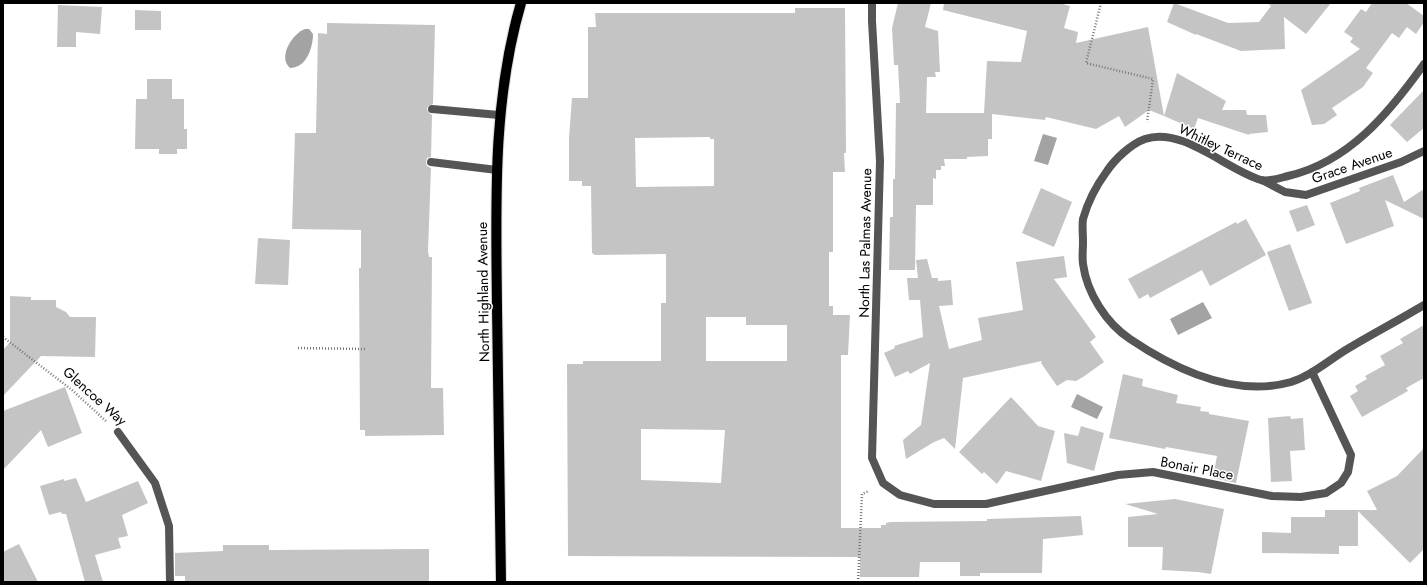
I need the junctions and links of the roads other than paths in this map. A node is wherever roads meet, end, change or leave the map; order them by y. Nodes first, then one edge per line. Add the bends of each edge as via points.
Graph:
1 (521, 3) edge
2 (872, 3) edge
3 (1424, 64) edge
4 (432, 109) dead end
5 (499, 115) junction
6 (1424, 151) edge
7 (431, 162) dead end
8 (497, 170) junction
9 (1264, 181) junction
10 (1424, 305) edge
11 (1312, 372) junction
12 (118, 432) road end
13 (883, 482) joint
14 (170, 582) edge
15 (501, 582) edge

1 - 5 main road, North Highland Avenue via 508,58
2 - 13 street, North Las Palmas Avenue via 880,161 872,458
3 - 9 street, Whitley Terrace via 1374,126 1352,145 1324,164 1297,174
4 - 5 street
5 - 8 main road, North Highland Avenue
6 - 9 street, Grace Avenue via 1401,162 1306,195 1285,192
7 - 8 street
8 - 15 main road, North Highland Avenue
9 - 11 street, Whitley Terrace via 1189,144 1167,137 1144,140 1116,158 1093,190 1082,221 1083,266 1094,300 1120,332 1153,355 1200,376 1236,385 1264,387 1292,381
10 - 11 street, Whitley Terrace
11 - 13 street, Bonair Place via 1352,455 1348,472 1340,483 1326,493 1272,496 1154,472 1118,475 986,504 934,504 900,495
12 - 14 street, Glencoe Way via 154,483 169,526

